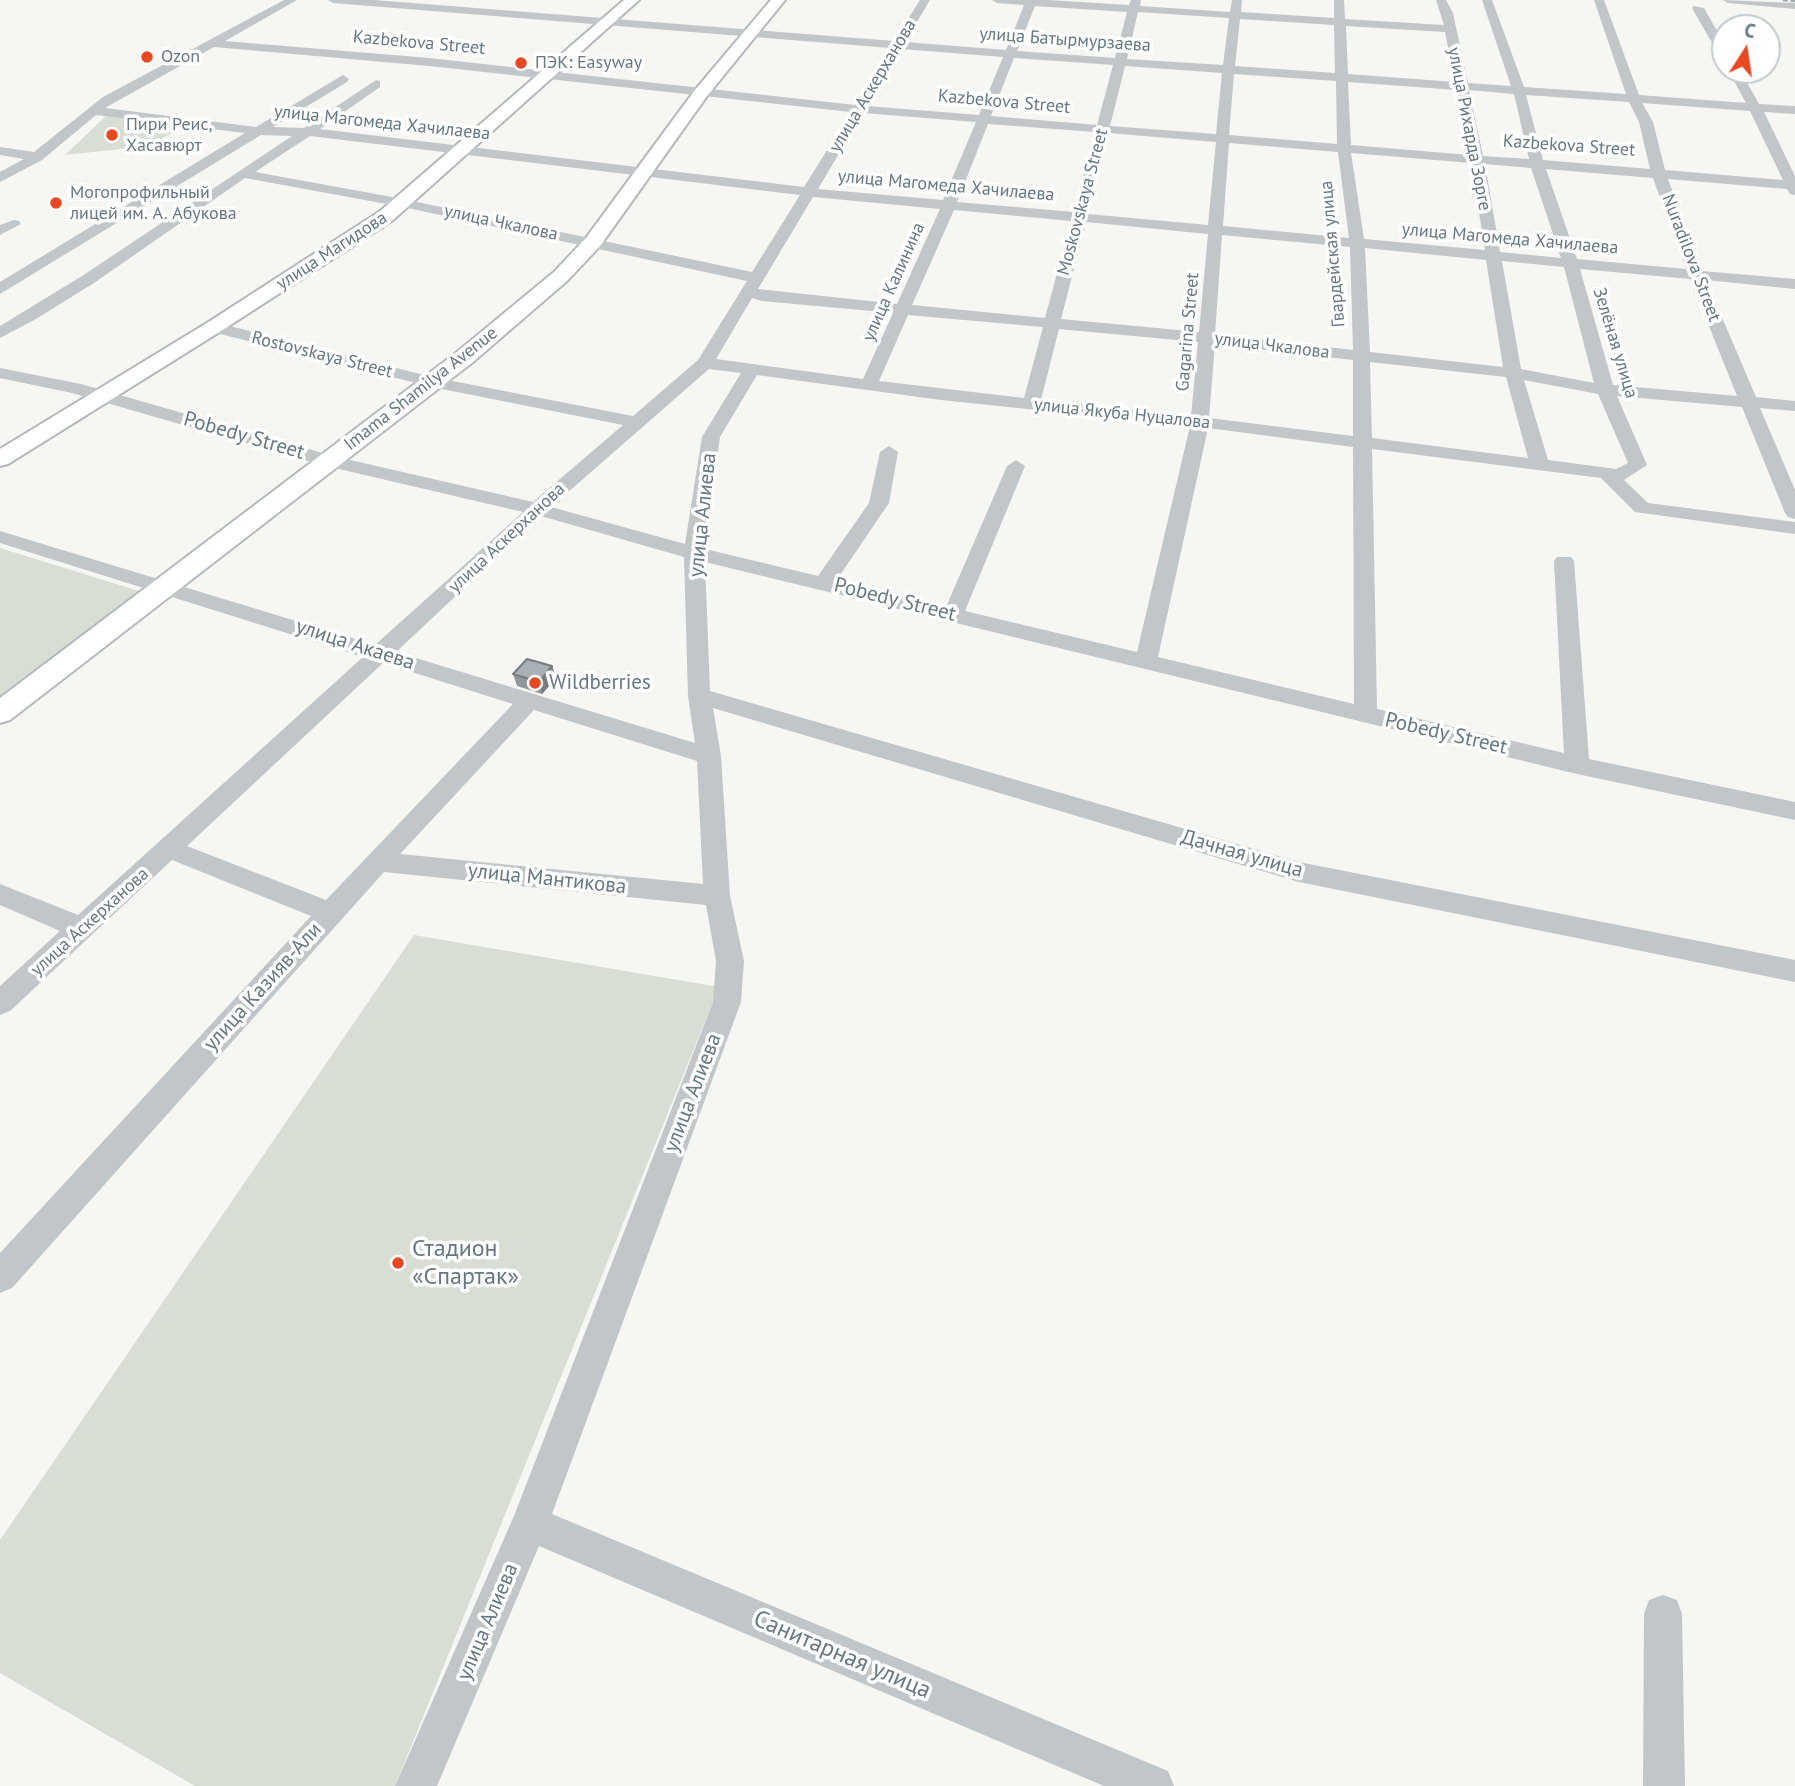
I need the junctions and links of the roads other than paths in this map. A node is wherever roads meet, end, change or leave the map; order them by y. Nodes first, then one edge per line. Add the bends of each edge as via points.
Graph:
1 (292, 0) edge
2 (333, 0) edge
3 (435, 0) edge
4 (613, 0) edge
5 (632, 0) edge
6 (778, 0) edge
7 (925, 0) edge
8 (997, 0) edge
9 (1339, 0) edge
10 (1441, 0) edge
11 (1487, 0) edge
12 (1599, 0) edge
13 (1728, 0) edge
14 (1032, 1) edge
15 (1135, 4) edge
16 (1795, 6) edge
17 (422, 8) junction
18 (1236, 8) edge
19 (1698, 8) dead end
20 (407, 19) dead end
21 (598, 22) junction
22 (1341, 22) junction
23 (1450, 29) junction
24 (1711, 31) edge
25 (748, 34) junction
26 (210, 43) junction
27 (896, 45) junction
28 (1011, 54) junction
29 (1120, 62) junction
30 (1228, 70) junction
31 (528, 73) junction
32 (548, 75) junction
33 (1340, 78) junction
34 (343, 79) dead end
35 (376, 84) dead end
36 (1742, 84) edge
37 (1462, 87) junction
38 (1519, 90) junction
39 (701, 93) junction
40 (1633, 97) junction
41 (1755, 107) junction
42 (857, 109) junction
43 (1795, 110) edge
44 (95, 111) junction
45 (984, 119) junction
46 (1102, 129) junction
47 (257, 131) junction
48 (310, 132) junction
49 (1223, 138) junction
50 (442, 146) junction
51 (1344, 148) junction
52 (464, 149) junction
53 (0, 151) edge
54 (37, 158) junction
55 (1477, 158) junction
56 (1537, 164) junction
57 (1658, 172) junction
58 (640, 173) junction
59 (244, 174) junction
60 (0, 178) edge
61 (1794, 187) edge
62 (808, 192) junction
63 (379, 199) junction
64 (403, 203) junction
65 (948, 206) junction
66 (1079, 218) junction
67 (1216, 231) junction
68 (593, 242) junction
69 (1357, 244) junction
70 (292, 254) dead end
71 (1493, 256) junction
72 (1572, 264) junction
73 (1696, 275) junction
74 (753, 284) junction
75 (1795, 284) edge
76 (0, 289) edge
77 (903, 309) junction
78 (1052, 323) junction
79 (5, 327) edge
80 (214, 327) junction
81 (1207, 338) junction
82 (1362, 356) junction
83 (705, 363) junction
84 (752, 369) junction
85 (0, 373) edge
86 (1513, 373) junction
87 (98, 374) dead end
88 (432, 382) junction
89 (869, 385) junction
90 (75, 388) junction
91 (1605, 390) junction
92 (104, 396) junction
93 (54, 401) dead end
94 (1747, 402) junction
95 (1031, 404) junction
96 (1795, 406) edge
97 (637, 422) junction
98 (1200, 422) junction
99 (1362, 444) junction
100 (888, 452) dead end
101 (0, 459) edge
102 (329, 461) junction
103 (1539, 464) junction
104 (1016, 466) dead end
105 (1608, 475) junction
106 (537, 509) junction
107 (1795, 513) edge
108 (1795, 528) edge
109 (0, 537) edge
110 (694, 554) junction
111 (1564, 561) dead end
112 (824, 583) junction
113 (166, 587) junction
114 (953, 614) junction
115 (382, 654) junction
116 (1146, 661) junction
117 (699, 696) junction
118 (530, 700) junction
119 (0, 713) edge
120 (1366, 715) junction
121 (709, 756) junction
122 (1577, 765) junction
123 (1795, 811) edge
124 (169, 849) junction
125 (378, 862) junction
126 (0, 894) edge
127 (717, 896) junction
128 (331, 913) junction
129 (83, 929) junction
130 (1795, 971) edge
131 (0, 1003) edge
132 (0, 1277) edge
133 (530, 1523) junction
134 (1663, 1614) dead end
135 (416, 1786) edge
136 (1153, 1786) edge
137 (1664, 1786) edge

1 - 26 street
2 - 17 street, улица Батырмурзаева
3 - 17 street
4 - 21 main road, улица Магидова
5 - 21 main road, улица Магидова
6 - 25 main road, Imama Shamilya Avenue
7 - 27 street, улица Аскерханова
8 - 14 street
9 - 22 street, Гвардейская улица
10 - 23 street, улица Рихарда Зорге
11 - 38 street, Зелёная улица
12 - 40 street, Nuradilova Street
13 - 16 street
14 - 15 street
14 - 28 street, улица Калинина
15 - 18 street
15 - 29 street, Moskovskaya Street
17 - 20 street
17 - 21 street, улица Батырмурзаева
18 - 22 street
18 - 30 street, Gagarina Street
19 - 24 street
21 - 25 street, улица Батырмурзаева
21 - 31 main road, улица Магидова
21 - 32 main road, улица Магидова
22 - 23 street
22 - 33 street, Гвардейская улица
23 - 37 street, улица Рихарда Зорге
25 - 27 street, улица Батырмурзаева
25 - 39 main road, Imama Shamilya Avenue
26 - 31 street, Kazbekova Street
26 - 44 street
27 - 28 street, улица Батырмурзаева
27 - 42 street, улица Аскерханова
28 - 29 street, улица Батырмурзаева
28 - 45 street, улица Калинина
29 - 30 street, улица Батырмурзаева
29 - 46 street, Moskovskaya Street
30 - 33 street, улица Батырмурзаева
30 - 49 street, Gagarina Street
31 - 32 street, Kazbekova Street
31 - 50 main road, улица Магидова
32 - 39 street, Kazbekova Street
32 - 52 main road, улица Магидова
33 - 37 street, улица Батырмурзаева
33 - 51 street, Гвардейская улица
34 - 47 street
35 - 48 street
36 - 41 street
37 - 38 street, улица Батырмурзаева
37 - 55 street, улица Рихарда Зорге
38 - 40 street, улица Батырмурзаева
38 - 56 street, Зелёная улица
39 - 42 street, Kazbekova Street
39 - 58 main road, Imama Shamilya Avenue
40 - 41 street, улица Батырмурзаева
40 - 57 street, Nuradilova Street via 1646,122
41 - 43 street, улица Батырмурзаева
41 - 61 street
42 - 45 street, Kazbekova Street
42 - 62 street, улица Аскерханова
44 - 47 street, улица Магомеда Хачилаева
44 - 54 street
45 - 46 street, Kazbekova Street
45 - 65 street, улица Калинина
46 - 49 street, Kazbekova Street
46 - 66 street, Moskovskaya Street
47 - 48 street, улица Магомеда Хачилаева
47 - 76 street
48 - 50 street, улица Магомеда Хачилаева
48 - 59 street
49 - 51 street, Kazbekova Street
49 - 67 street, Gagarina Street
50 - 52 street, улица Магомеда Хачилаева
50 - 63 main road, улица Магидова
51 - 55 street, Kazbekova Street
51 - 69 street, Гвардейская улица
52 - 58 street, улица Магомеда Хачилаева
52 - 64 main road, улица Магидова
53 - 54 street
54 - 60 street
55 - 56 street, Kazbekova Street
55 - 71 street, улица Рихарда Зорге
56 - 57 street, Kazbekova Street
56 - 72 street, Зелёная улица
57 - 61 street, Kazbekova Street
57 - 73 street, Nuradilova Street
58 - 62 street, улица Магомеда Хачилаева
58 - 68 main road, Imama Shamilya Avenue
59 - 63 street, улица Чкалова
59 - 79 street via 138,248
62 - 65 street, улица Магомеда Хачилаева
62 - 74 street, улица Аскерханова
63 - 64 street, улица Чкалова
63 - 70 main road, улица Магидова
64 - 68 street, улица Чкалова
64 - 80 main road, улица Магидова
65 - 66 street, улица Магомеда Хачилаева
65 - 77 street, улица Калинина
66 - 67 street, улица Магомеда Хачилаева
66 - 78 street, Moskovskaya Street
67 - 69 street, улица Магомеда Хачилаева
67 - 81 street, Gagarina Street
68 - 74 street, улица Чкалова
68 - 88 main road, Imama Shamilya Avenue via 561,276
69 - 71 street, улица Магомеда Хачилаева
69 - 82 street, Гвардейская улица
71 - 72 street, улица Магомеда Хачилаева
71 - 86 street, улица Рихарда Зорге
72 - 73 street, улица Магомеда Хачилаева
72 - 91 street, Зелёная улица
73 - 75 street, улица Магомеда Хачилаева
73 - 94 street, Nuradilova Street
74 - 77 street, улица Чкалова via 762,296
74 - 83 street, улица Аскерханова
77 - 78 street, улица Чкалова
77 - 89 street, улица Калинина
78 - 81 street, улица Чкалова
78 - 95 street, Moskovskaya Street
80 - 88 street, Rostovskaya Street
80 - 92 main road, улица Магидова
81 - 82 street, улица Чкалова
81 - 98 street, Gagarina Street
82 - 86 street, улица Чкалова
82 - 99 street, Гвардейская улица
83 - 84 street, улица Якуба Нуцалова
83 - 97 street, улица Аскерханова
84 - 89 street, улица Якуба Нуцалова
84 - 110 street, улица Алиева via 711,437
85 - 90 street, Pobedy Street
86 - 91 street, улица Чкалова
86 - 103 street, улица Рихарда Зорге
87 - 90 main road
88 - 97 street, Rostovskaya Street
88 - 102 main road, Imama Shamilya Avenue
89 - 95 street, улица Якуба Нуцалова
90 - 92 street, Pobedy Street
90 - 93 main road
91 - 94 street, улица Чкалова
91 - 105 street, Зелёная улица via 1638,465
92 - 101 main road, улица Магидова
92 - 102 street, Pobedy Street
94 - 96 street, улица Чкалова
94 - 107 street, Nuradilova Street
95 - 98 street, улица Якуба Нуцалова
97 - 106 street, улица Аскерханова
98 - 99 street, улица Якуба Нуцалова
98 - 116 street, Gagarina Street
99 - 103 street, улица Якуба Нуцалова
99 - 120 street, Гвардейская улица
100 - 112 street via 879,503
102 - 106 street, Pobedy Street
102 - 113 main road, Imama Shamilya Avenue
103 - 105 street
104 - 114 street
105 - 108 street via 1642,508
106 - 110 street, Pobedy Street
106 - 115 street, улица Аскерханова
109 - 113 street, улица Акаева
110 - 112 street, Pobedy Street
110 - 117 street, улица Алиева
111 - 122 street
112 - 114 street, Pobedy Street
113 - 115 street, улица Акаева
113 - 119 main road, Imama Shamilya Avenue
114 - 116 street, Pobedy Street
115 - 118 street, улица Акаева
115 - 124 street, улица Аскерханова
116 - 120 street, Pobedy Street
117 - 121 street, улица Алиева
117 - 130 street, Дачная улица via 1299,872
118 - 121 street, улица Акаева
118 - 125 street, улица Казияв-Али
120 - 122 street, Pobedy Street
121 - 127 street, улица Алиева
122 - 123 street, Pobedy Street
124 - 128 street
124 - 129 street, улица Аскерханова
125 - 127 street, улица Мантикова
125 - 128 street, улица Казияв-Али
126 - 129 street
127 - 133 street, улица Алиева via 730,961 727,1002
128 - 132 street, улица Казияв-Али
129 - 131 street, улица Аскерханова
133 - 135 street, улица Алиева
133 - 136 street, Санитарная улица
134 - 137 street

